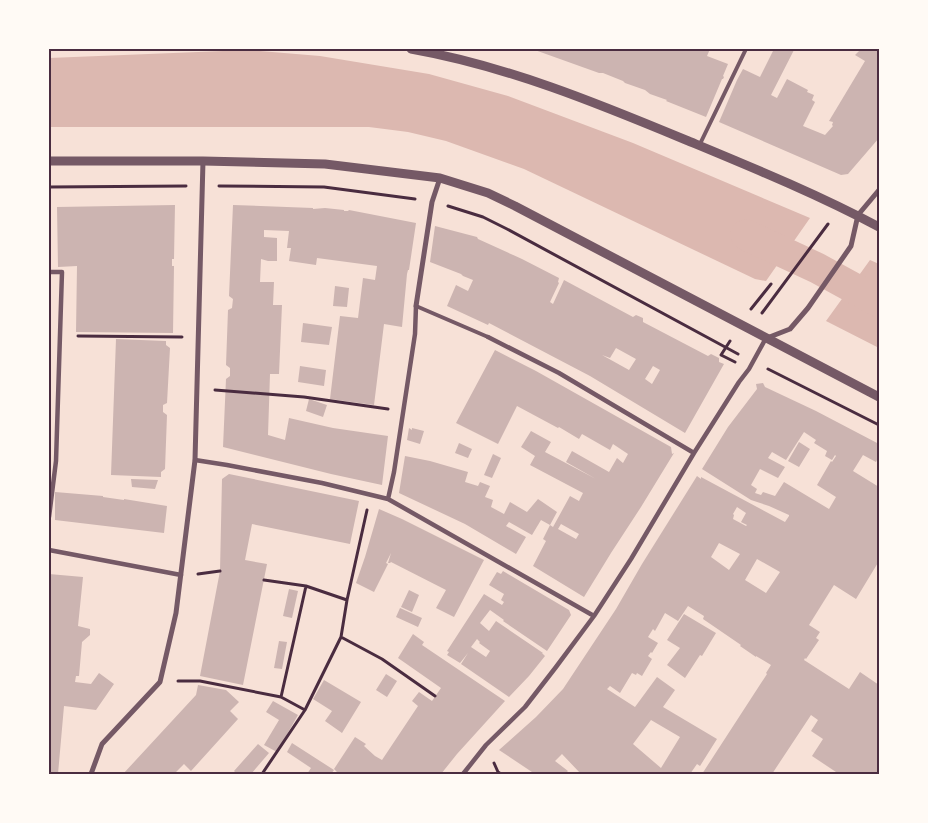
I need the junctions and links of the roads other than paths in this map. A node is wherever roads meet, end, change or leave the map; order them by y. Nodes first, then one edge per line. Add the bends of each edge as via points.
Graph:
1 (411, 49) edge
2 (746, 49) edge
3 (699, 146) junction
4 (49, 161) edge
5 (203, 161) junction
6 (440, 178) junction
7 (879, 190) edge
8 (858, 216) junction
9 (879, 226) edge
10 (49, 272) edge
11 (416, 306) junction
12 (488, 337) joint
13 (766, 338) junction
14 (879, 397) edge
15 (694, 453) junction
16 (195, 460) junction
17 (388, 499) junction
18 (49, 517) edge
19 (49, 550) edge
20 (181, 575) junction
21 (594, 616) junction
22 (90, 774) edge
23 (463, 774) edge

1 - 3 street via 501,70 553,87
2 - 3 lane
3 - 8 street
4 - 5 street
5 - 6 street via 325,164
5 - 16 street
6 - 11 street via 432,202
6 - 13 street via 488,193 515,206
7 - 8 street
8 - 9 street
8 - 13 street via 851,246 808,308 790,329
10 - 18 street via 62,272 56,461
11 - 12 lane
11 - 17 street via 415,334
12 - 15 street via 559,373
13 - 14 street
13 - 15 street
15 - 21 street
16 - 17 street via 322,483
16 - 20 street
17 - 21 street
19 - 20 street
20 - 22 street via 160,682 102,744
21 - 23 street via 525,707 486,745

